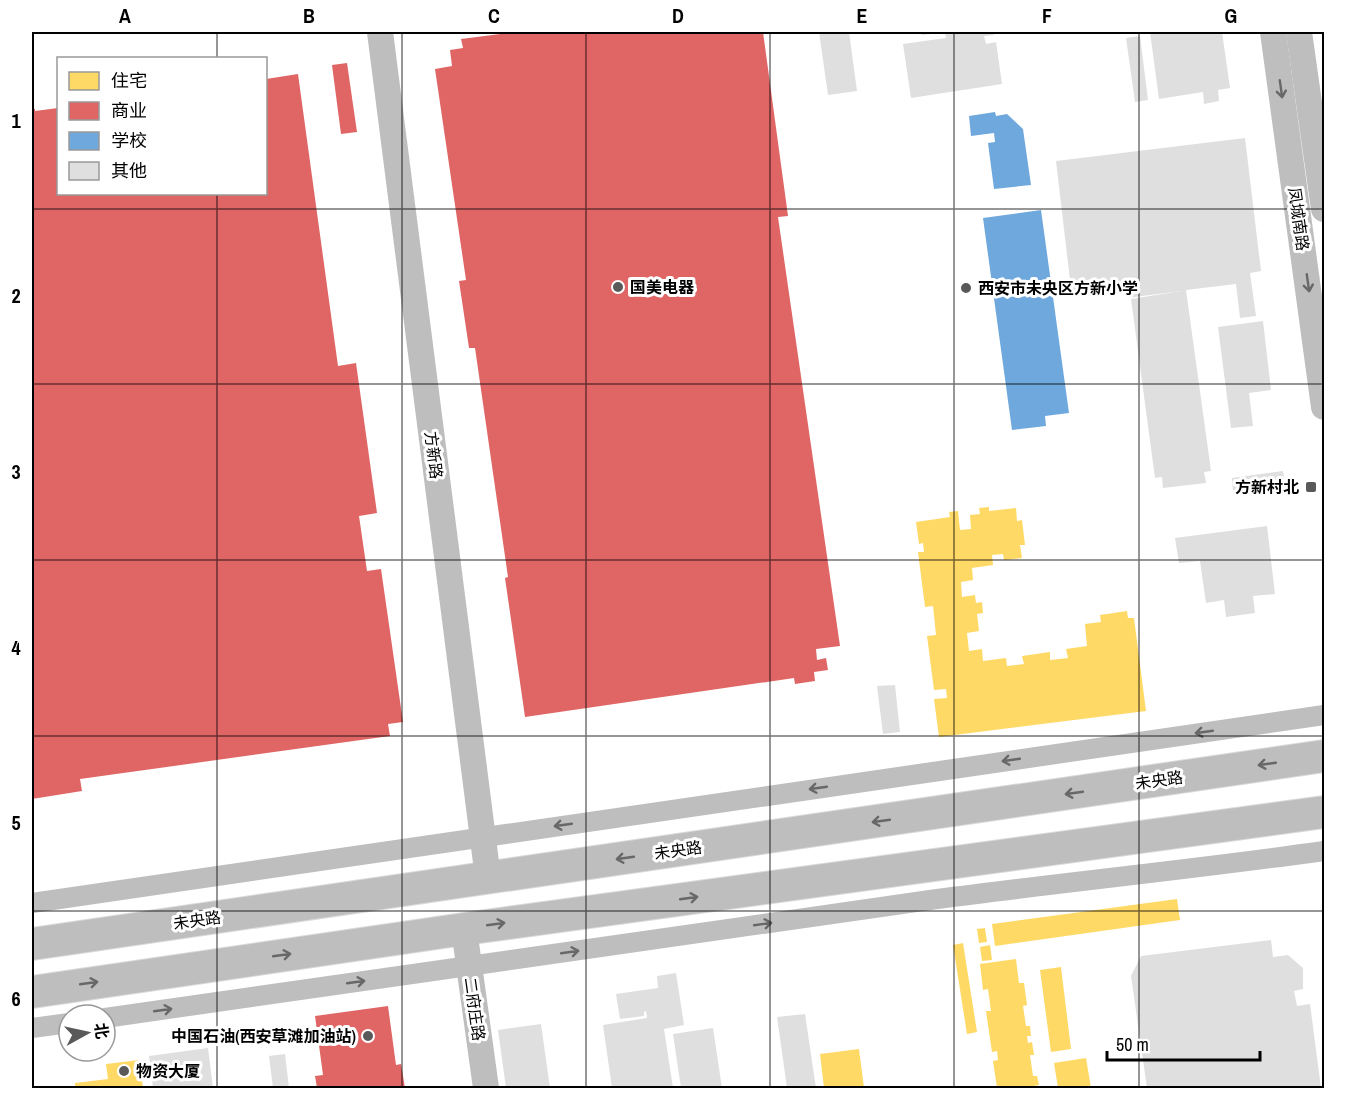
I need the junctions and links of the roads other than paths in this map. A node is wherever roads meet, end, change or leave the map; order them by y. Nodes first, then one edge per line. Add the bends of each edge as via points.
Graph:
1 (380, 32) edge
2 (1273, 32) edge
3 (1299, 32) edge
4 (1320, 140) edge
5 (1324, 209) edge
6 (1324, 407) edge
7 (1324, 715) edge
8 (1324, 756) edge
9 (1324, 812) edge
10 (482, 837) junction
11 (1324, 851) edge
12 (488, 878) junction
13 (32, 903) edge
14 (464, 929) junction
15 (32, 944) edge
16 (469, 966) junction
17 (32, 992) edge
18 (117, 1016) edge
19 (57, 1025) edge
20 (32, 1028) edge
21 (486, 1089) edge

1 - 10 street, 方新路
2 -> 6 street, 凤城南路
3 - 4 street, 凤城南路
4 - 5 street, 凤城南路
7 -> 10 street
8 -> 12 main road, 未央路
14 -> 9 main road
10 - 12 street, 方新路
10 - 13 street
16 -> 11 street via 1070,881
12 - 15 main road, 未央路
14 - 16 street, 二府庄路
17 -> 14 main road
18 -> 16 street
16 - 21 street, 二府庄路
19 - 20 street

